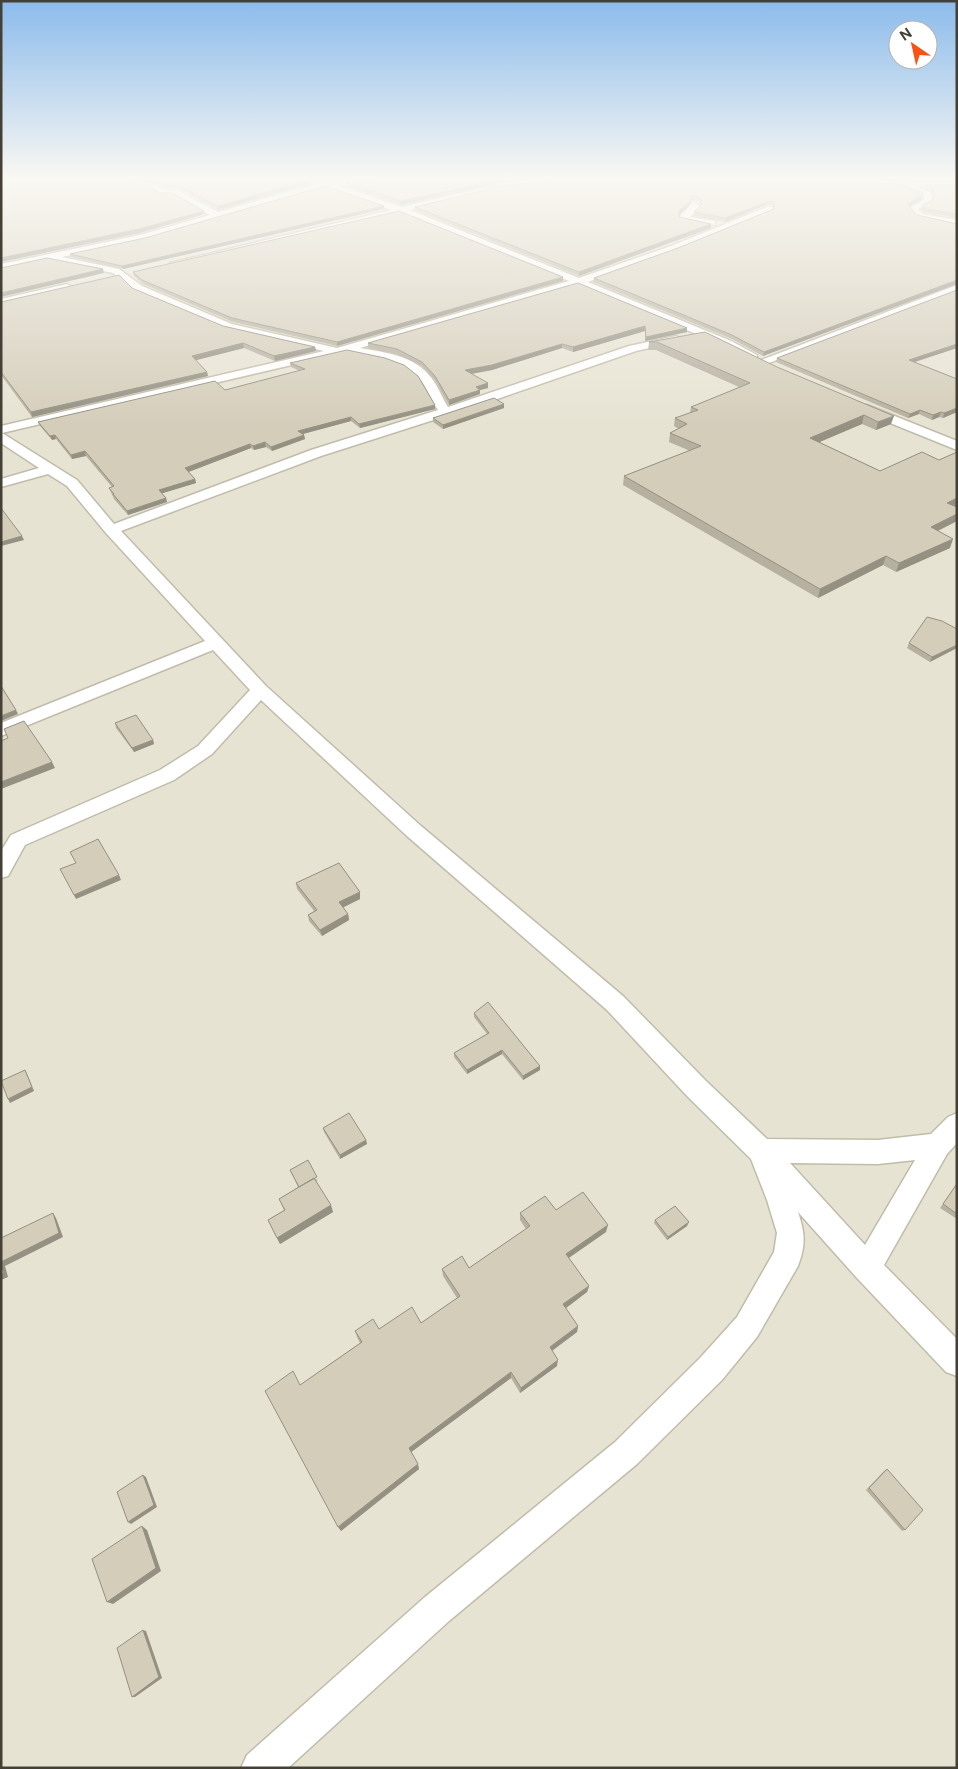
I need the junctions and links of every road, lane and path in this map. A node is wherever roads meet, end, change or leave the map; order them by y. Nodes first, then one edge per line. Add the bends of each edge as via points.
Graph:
1 (36, 260) edge
2 (62, 260) edge
3 (188, 260) edge
4 (524, 260) edge
5 (639, 260) edge
6 (169, 264) edge
7 (1, 267) edge
8 (129, 274) junction
9 (108, 279) edge
10 (577, 282) junction
11 (75, 286) edge
12 (957, 288) edge
13 (1, 302) edge
14 (706, 334) junction
15 (342, 350) junction
16 (762, 362) junction
17 (774, 369) edge
18 (860, 406) edge
19 (445, 412) junction
20 (1, 430) edge
21 (1, 437) edge
22 (957, 446) edge
23 (50, 469) junction
24 (1, 483) edge
25 (110, 530) junction
26 (216, 643) junction
27 (260, 690) junction
28 (1, 730) edge
29 (1, 870) edge
30 (957, 1126) edge
31 (938, 1145) junction
32 (761, 1151) junction
33 (867, 1268) junction
34 (957, 1361) edge
35 (260, 1768) edge

1 - 7 street
2 - 8 street
3 - 6 street
4 - 10 street
5 - 10 street
8 - 9 street
8 - 15 street via 138,288 229,327
10 - 14 street
10 - 15 street
11 - 13 street
12 - 16 street
14 - 16 street
14 - 19 street via 652,343
15 - 19 street via 397,360 415,369 424,376
15 - 20 street
16 - 17 street
18 - 22 street
19 - 25 street via 266,470
21 - 23 street
23 - 24 street
23 - 25 street via 72,483
25 - 26 street
26 - 27 street
26 - 28 street
27 - 29 street via 205,750 167,774 18,840
27 - 32 street via 414,832 616,1002 697,1089
30 - 31 street
31 - 32 street via 878,1152
31 - 33 street
32 - 33 street
32 - 35 street via 791,1233 788,1256 747,1327 710,1369 626,1452 437,1609
33 - 34 street

